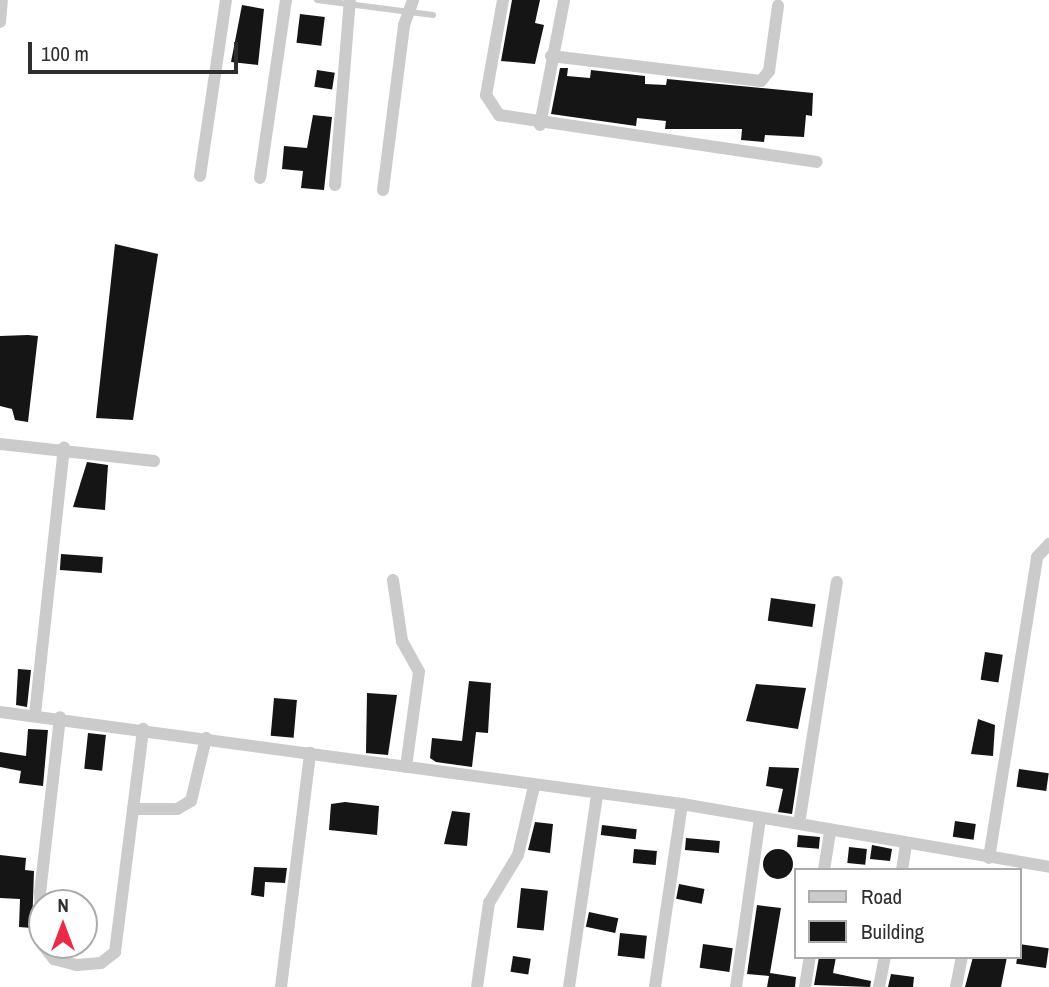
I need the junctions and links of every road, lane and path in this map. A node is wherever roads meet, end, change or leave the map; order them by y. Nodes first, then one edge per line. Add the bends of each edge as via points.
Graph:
1 (2, 0) edge
2 (226, 0) edge
3 (286, 0) edge
4 (317, 0) edge
5 (503, 0) edge
6 (564, 0) edge
7 (349, 2) edge
8 (410, 6) edge
9 (778, 6) dead end
10 (433, 15) dead end
11 (0, 22) edge
12 (551, 56) junction
13 (540, 125) junction
14 (817, 162) dead end
15 (200, 176) dead end
16 (260, 178) dead end
17 (335, 185) dead end
18 (383, 190) dead end
19 (0, 444) edge
20 (64, 448) junction
21 (154, 461) dead end
22 (1049, 544) edge
23 (393, 580) dead end
24 (838, 582) dead end
25 (0, 712) edge
26 (35, 714) junction
27 (60, 718) junction
28 (143, 729) junction
29 (206, 738) junction
30 (310, 752) junction
31 (406, 767) junction
32 (534, 786) junction
33 (597, 794) junction
34 (682, 804) junction
35 (133, 809) junction
36 (760, 818) junction
37 (799, 824) junction
38 (830, 831) junction
39 (906, 844) junction
40 (983, 862) edge
41 (1049, 867) edge
42 (824, 868) edge
43 (902, 868) edge
44 (40, 889) edge
45 (54, 959) edge
46 (810, 959) edge
47 (885, 959) edge
48 (962, 959) edge
49 (281, 987) edge
50 (478, 987) edge
51 (569, 987) edge
52 (654, 987) edge
53 (736, 987) edge
54 (805, 987) edge
55 (879, 987) edge
56 (956, 987) edge

1 - 11 street
2 - 15 street
3 - 16 street
4 - 7 lane
5 - 13 street via 488,103 499,115
6 - 12 street
7 - 8 lane
7 - 17 street
8 - 10 lane
8 - 18 street
9 - 12 street via 769,71 761,81
12 - 13 street
13 - 14 street
19 - 20 street
20 - 21 street
20 - 26 street
22 - 40 street via 1037,558
23 - 31 street via 402,641 419,671
24 - 37 street
25 - 26 street
26 - 27 street
27 - 28 street
27 - 44 street
28 - 29 street
28 - 35 street
29 - 30 street
29 - 35 street via 191,801 177,809
30 - 31 street
30 - 49 street
31 - 32 street
32 - 33 street
32 - 50 street via 518,855 489,903
33 - 34 street
33 - 51 street
34 - 36 street
34 - 52 street
35 - 45 street via 115,952 101,963 77,965
36 - 37 street
36 - 53 street
37 - 38 street
38 - 39 street
38 - 42 street
39 - 40 street
39 - 43 street
40 - 41 street
46 - 54 street
47 - 55 street
48 - 56 street

